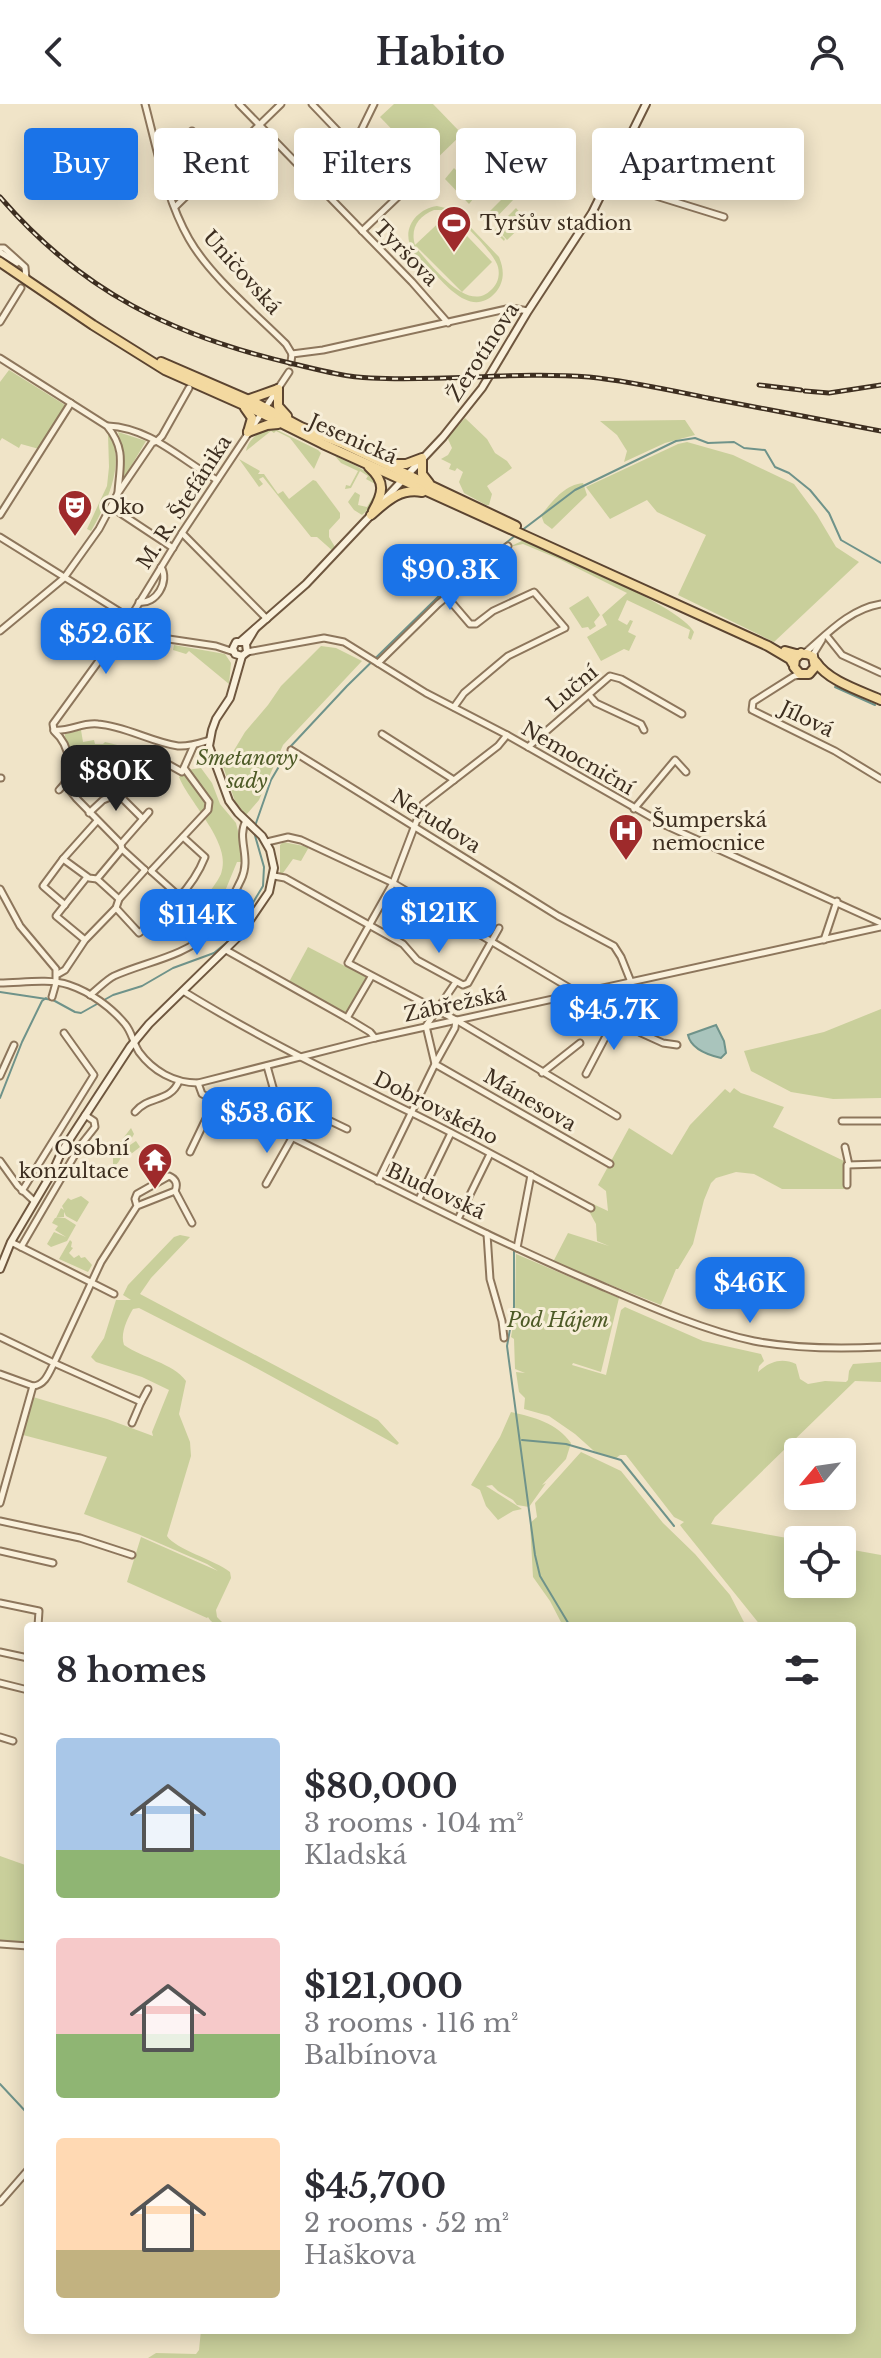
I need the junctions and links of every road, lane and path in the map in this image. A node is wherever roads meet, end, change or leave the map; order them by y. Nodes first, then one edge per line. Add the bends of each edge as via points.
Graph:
1 (145, 104) edge
2 (239, 104) edge
3 (281, 104) edge
4 (374, 104) edge
5 (646, 104) edge
6 (316, 105) edge
7 (260, 125) junction
8 (336, 128) edge
9 (362, 128) edge
10 (634, 128) edge
11 (154, 137) edge
12 (294, 160) edge
13 (173, 200) edge
14 (332, 200) edge
15 (394, 200) edge
16 (598, 200) edge
17 (669, 200) edge
18 (175, 207) junction
19 (724, 217) dead end
20 (362, 231) junction
21 (0, 250) edge
22 (0, 262) edge
23 (26, 279) junction
24 (21, 288) dead end
25 (528, 311) junction
26 (0, 322) edge
27 (448, 323) junction
28 (292, 354) junction
29 (0, 358) edge
30 (148, 358) junction
31 (291, 362) dead end
32 (289, 372) dead end
33 (189, 388) dead end
34 (278, 389) junction
35 (247, 400) junction
36 (236, 401) junction
37 (71, 403) junction
38 (262, 410) junction
39 (283, 425) junction
40 (107, 426) junction
41 (301, 427) junction
42 (248, 432) junction
43 (157, 441) junction
44 (422, 458) junction
45 (361, 460) junction
46 (385, 464) junction
47 (404, 477) junction
48 (217, 480) junction
49 (434, 491) junction
50 (118, 493) junction
51 (111, 507) junction
52 (0, 515) edge
53 (371, 515) junction
54 (182, 533) junction
55 (0, 537) edge
56 (508, 546) dead end
57 (173, 548) junction
58 (161, 567) junction
59 (64, 578) junction
60 (446, 596) junction
61 (139, 602) junction
62 (881, 604) edge
63 (130, 618) junction
64 (267, 619) junction
65 (255, 629) junction
66 (0, 631) edge
67 (826, 635) junction
68 (768, 646) junction
69 (259, 648) junction
70 (241, 649) junction
71 (802, 653) junction
72 (375, 661) junction
73 (815, 661) junction
74 (793, 664) junction
75 (881, 673) edge
76 (805, 675) junction
77 (840, 681) junction
78 (778, 686) junction
79 (589, 695) junction
80 (881, 700) edge
81 (454, 707) junction
82 (682, 714) dead end
83 (54, 730) junction
84 (644, 730) dead end
85 (382, 734) dead end
86 (507, 735) junction
87 (210, 740) junction
88 (194, 745) junction
89 (528, 747) junction
90 (291, 750) dead end
91 (166, 763) dead end
92 (184, 768) junction
93 (686, 772) dead end
94 (881, 779) edge
95 (454, 780) junction
96 (65, 784) junction
97 (59, 790) dead end
98 (634, 809) junction
99 (149, 812) dead end
100 (89, 813) junction
101 (143, 819) junction
102 (97, 821) junction
103 (251, 826) junction
104 (413, 826) junction
105 (183, 837) junction
106 (267, 842) junction
107 (122, 847) junction
108 (63, 859) junction
109 (148, 871) junction
110 (274, 876) junction
111 (87, 877) junction
112 (97, 879) junction
113 (393, 883) junction
114 (0, 889) edge
115 (180, 897) junction
116 (119, 899) junction
117 (837, 901) junction
118 (65, 905) junction
119 (116, 908) junction
120 (369, 925) junction
121 (881, 925) edge
122 (499, 928) dead end
123 (85, 940) junction
124 (824, 940) junction
125 (492, 941) junction
126 (226, 950) junction
127 (58, 974) junction
128 (371, 977) junction
129 (456, 982) junction
130 (631, 982) junction
131 (0, 983) edge
132 (56, 983) junction
133 (183, 991) junction
134 (578, 993) junction
135 (90, 995) junction
136 (52, 997) dead end
137 (436, 1011) junction
138 (616, 1017) junction
139 (347, 1018) junction
140 (456, 1020) junction
141 (149, 1024) junction
142 (127, 1025) junction
143 (426, 1026) junction
144 (64, 1033) dead end
145 (375, 1038) junction
146 (134, 1042) junction
147 (580, 1043) dead end
148 (14, 1045) dead end
149 (677, 1045) dead end
150 (126, 1054) junction
151 (142, 1055) junction
152 (298, 1057) junction
153 (435, 1064) junction
154 (267, 1066) junction
155 (542, 1073) junction
156 (586, 1074) dead end
157 (0, 1076) edge
158 (179, 1081) junction
159 (198, 1083) junction
160 (215, 1100) junction
161 (135, 1112) dead end
162 (412, 1112) junction
163 (85, 1115) junction
164 (617, 1116) dead end
165 (842, 1121) dead end
166 (881, 1121) edge
167 (347, 1129) dead end
168 (451, 1133) junction
169 (292, 1138) junction
170 (845, 1147) dead end
171 (190, 1152) dead end
172 (490, 1154) junction
173 (0, 1161) edge
174 (610, 1164) dead end
175 (881, 1164) edge
176 (849, 1165) junction
177 (531, 1175) junction
178 (378, 1181) junction
179 (266, 1184) dead end
180 (847, 1185) dead end
181 (22, 1191) junction
182 (175, 1191) junction
183 (419, 1199) junction
184 (34, 1201) junction
185 (137, 1206) junction
186 (591, 1208) dead end
187 (458, 1219) junction
188 (192, 1223) dead end
189 (487, 1233) junction
190 (11, 1242) junction
191 (21, 1247) junction
192 (517, 1248) junction
193 (0, 1269) edge
194 (91, 1282) junction
195 (114, 1294) dead end
196 (0, 1337) edge
197 (504, 1338) dead end
198 (881, 1347) edge
199 (54, 1363) junction
200 (0, 1374) edge
201 (33, 1386) junction
202 (148, 1389) dead end
203 (141, 1402) junction
204 (132, 1423) dead end
205 (0, 1503) edge
206 (0, 1521) edge
207 (0, 1551) edge
208 (132, 1555) dead end
209 (53, 1563) dead end
210 (0, 1603) edge
211 (38, 1622) edge
212 (0, 1652) edge
213 (24, 1657) edge
214 (0, 1683) edge
215 (24, 1689) edge
216 (0, 1737) edge
217 (13, 1741) dead end
218 (0, 1944) edge
219 (24, 1946) edge
220 (24, 2175) edge
221 (0, 2202) edge

1 - 11 street, Uničovská
2 - 7 street, Tyršova
3 - 7 street
4 - 9 street
5 - 10 street, Žerotínova
6 - 8 street
7 - 12 street, Tyršova
7 - 18 street
13 - 18 street, Uničovská
14 - 20 street, Tyršova
15 - 20 street
16 - 25 street, Žerotínova
17 - 19 street
18 - 28 street, Uničovská via 200,255
20 - 27 street, Tyršova
21 - 23 street via 25,267
22 - 23 main road, Jesenická
23 - 30 main road, Jesenická
24 - 26 street
25 - 27 street via 511,308
25 - 44 street, Žerotínova via 478,394
27 - 28 street
28 - 31 street
29 - 37 street
30 - 35 main road, Jesenická
30 - 36 main road, Jesenická
32 - 34 street, M. R. Štefánika
33 - 43 street
34 - 35 main road
34 - 38 street, M. R. Štefánika
34 - 41 main road via 280,409
35 - 38 main road, Jesenická
36 - 38 main road, Jesenická
36 - 42 main road via 251,415
37 - 40 street
37 - 52 street
38 - 39 main road, Jesenická
38 - 41 main road, Jesenická
38 - 42 street, M. R. Štefánika
39 - 42 main road
39 - 45 main road, Jesenická
40 - 43 street
40 - 50 street via 121,455
41 - 46 main road, Jesenická
42 - 48 street, M. R. Štefánika
43 - 48 street
43 - 50 street
44 - 46 main road
44 - 47 street, Žerotínova
44 - 49 main road via 422,475
45 - 47 main road, Jesenická
45 - 53 main road via 382,483
46 - 47 main road, Jesenická
47 - 49 main road, Jesenická
47 - 53 street, Žerotínova
48 - 54 street, M. R. Štefánika
49 - 53 main road via 402,493
49 - 68 main road, Jesenická
50 - 51 street
51 - 57 street
51 - 59 street
53 - 64 street, Žerotínova
54 - 57 street, M. R. Štefánika
54 - 64 street
55 - 59 street, Nemocniční
56 - 60 street
57 - 58 street, M. R. Štefánika
58 - 61 street, M. R. Štefánika
58 - 61 street via 165,579 153,600
59 - 63 street, Nemocniční
59 - 66 street
60 - 72 street
60 - 81 street via 470,624 476,624 534,592 565,628 508,656
61 - 63 street, M. R. Štefánika
62 - 67 street via 860,610
63 - 70 street, Nemocniční via 162,638
63 - 83 street, M. R. Štefánika via 57,718
64 - 65 street, Žerotínova
65 - 69 street
65 - 70 street, Žerotínova
67 - 71 street
67 - 73 street via 814,653
67 - 75 street via 842,655
68 - 71 main road, Jesenická
68 - 74 main road, Jesenická
69 - 70 street, Nemocniční
69 - 72 street, Nemocniční via 334,639
70 - 87 street, Žerotínova via 230,698
71 - 73 main road, Jesenická
71 - 74 main road
72 - 81 street, Nemocniční
73 - 76 main road via 815,669
73 - 77 main road, Jesenická
74 - 76 main road, Jesenická
74 - 78 street, Jílová
76 - 77 main road, Jesenická
76 - 78 street, Jílová
77 - 80 main road, Jesenická
78 - 94 street, Jílová via 753,702 752,710
79 - 82 street, Luční via 613,675
79 - 84 street
79 - 89 street, Luční
81 - 86 street, Nemocniční
83 - 88 street via 94,723 178,746
83 - 96 street via 70,760
85 - 95 street
86 - 89 street, Nemocniční
86 - 95 street
87 - 88 street
87 - 103 street via 229,801
88 - 92 street
89 - 98 street, Nemocniční
90 - 104 street, Nerudova
91 - 92 street via 182,772
92 - 105 street via 209,802
93 - 98 street via 675,760
95 - 104 street via 423,804
96 - 97 street
96 - 100 street
98 - 117 street, Nemocniční
99 - 101 street
100 - 101 street via 115,795
100 - 102 street
101 - 107 street
102 - 107 street
102 - 108 street
103 - 106 street
103 - 135 street via 242,832 246,868 214,927 177,952 112,977
104 - 113 street
104 - 130 street, Nerudova via 614,946
105 - 109 street
105 - 115 street via 205,857
106 - 110 street
106 - 113 street via 301,840
107 - 109 street
107 - 112 street
108 - 111 street
108 - 118 street via 43,886
109 - 115 street
109 - 116 street
110 - 120 street
110 - 126 street via 265,899
111 - 112 street
111 - 118 street
112 - 116 street
113 - 120 street
113 - 125 street
114 - 127 street via 20,926
115 - 119 street via 139,933
116 - 119 street
117 - 121 street, Nemocniční
117 - 124 street
118 - 123 street via 56,916
119 - 123 street
120 - 128 street via 348,963
120 - 129 street
121 - 124 street, Zábřežská
122 - 125 street
123 - 127 street
124 - 130 street, Zábřežská
125 - 129 street via 468,983
125 - 134 street
126 - 133 street
126 - 139 street
127 - 132 street
128 - 137 street
128 - 139 street
129 - 137 street
130 - 134 street, Zábřežská
131 - 132 street
132 - 135 street
132 - 136 street
133 - 141 street
133 - 152 street, Dobrovského
134 - 138 street
134 - 140 street, Zábřežská
135 - 142 street
137 - 140 street
137 - 143 street
138 - 149 street via 641,1033
138 - 156 street
139 - 145 street
140 - 143 street, Zábřežská
140 - 153 street
140 - 155 street
141 - 142 street via 139,1030
141 - 146 street
142 - 146 street
143 - 145 street, Zábřežská
143 - 153 street
144 - 181 street via 94,1075
145 - 152 street, Zábřežská
146 - 150 street
146 - 151 street
147 - 155 street
148 - 157 street
150 - 151 street
150 - 163 street
151 - 158 street
152 - 154 street, Zábřežská
152 - 162 street, Dobrovského
153 - 162 street
153 - 174 street, Mánesova
154 - 159 street, Zábřežská
154 - 167 street via 278,1096
155 - 164 street
158 - 159 street, Zábřežská
158 - 161 street via 171,1094
159 - 160 street, Bludovská via 201,1093
160 - 169 street, Bludovská
160 - 171 street
162 - 168 street, Dobrovského
162 - 178 street
163 - 184 street
163 - 191 street via 95,1127
165 - 166 street
168 - 172 street, Dobrovského
168 - 183 street
169 - 178 street, Bludovská
169 - 179 street
170 - 176 street
172 - 177 street, Dobrovského
172 - 187 street
173 - 181 street
175 - 176 street
176 - 180 street
177 - 186 street, Dobrovského
177 - 192 street
178 - 183 street, Bludovská
181 - 184 street
182 - 185 street
182 - 185 street via 169,1176 137,1194
182 - 188 street
183 - 187 street, Bludovská
184 - 190 street
185 - 194 street
187 - 189 street, Bludovská
189 - 192 street, Bludovská
189 - 197 street via 490,1279
190 - 191 street
190 - 193 street
191 - 194 street
192 - 198 street, Bludovská via 689,1321 753,1341 806,1348
194 - 195 street
194 - 199 street
196 - 199 street
199 - 201 street via 43,1383
199 - 203 street
200 - 201 street
201 - 205 street
202 - 203 street
203 - 204 street
206 - 208 street
207 - 209 street
210 - 211 street via 39,1611
212 - 213 street
214 - 215 street
216 - 217 street
218 - 219 street
220 - 221 street

